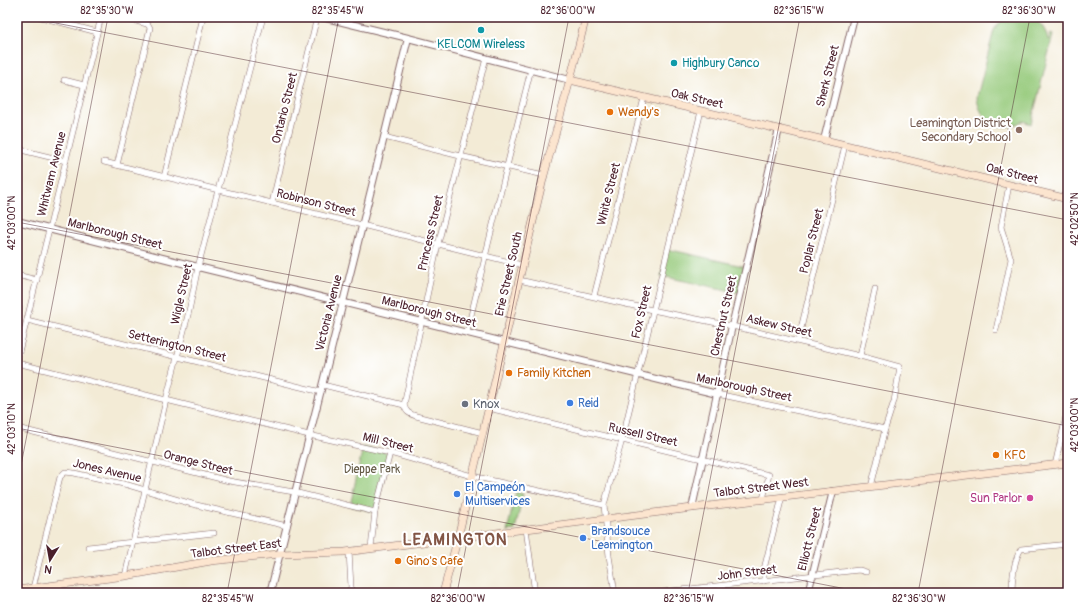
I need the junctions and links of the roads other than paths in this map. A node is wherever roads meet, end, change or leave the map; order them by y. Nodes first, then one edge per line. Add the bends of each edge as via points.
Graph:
1 (19, 17) edge
2 (41, 17) edge
3 (101, 17) edge
4 (121, 17) edge
5 (203, 17) edge
6 (263, 17) edge
7 (317, 17) edge
8 (322, 17) edge
9 (586, 17) edge
10 (854, 17) edge
11 (17, 26) edge
12 (97, 32) junction
13 (408, 38) junction
14 (486, 58) junction
15 (532, 69) junction
16 (64, 80) dead end
17 (570, 80) junction
18 (84, 85) junction
19 (644, 98) junction
20 (701, 111) junction
21 (779, 129) junction
22 (384, 137) junction
23 (824, 140) junction
24 (845, 145) junction
25 (17, 149) edge
26 (460, 156) junction
27 (66, 161) junction
28 (104, 162) dead end
29 (117, 165) junction
30 (506, 166) junction
31 (544, 175) junction
32 (164, 177) junction
33 (1009, 185) junction
34 (219, 190) junction
35 (1068, 199) edge
36 (272, 203) junction
37 (17, 221) edge
38 (362, 225) junction
39 (49, 229) junction
40 (438, 244) junction
41 (486, 255) junction
42 (522, 265) junction
43 (198, 267) junction
44 (17, 275) edge
45 (37, 280) junction
46 (519, 280) junction
47 (875, 289) dead end
48 (594, 296) junction
49 (343, 302) junction
50 (652, 310) junction
51 (27, 320) junction
52 (422, 322) junction
53 (732, 326) junction
54 (996, 330) dead end
55 (467, 332) junction
56 (504, 341) junction
57 (798, 341) junction
58 (178, 356) junction
59 (860, 356) junction
60 (17, 357) edge
61 (17, 363) edge
62 (637, 374) junction
63 (323, 385) junction
64 (321, 392) junction
65 (717, 394) junction
66 (166, 400) junction
67 (404, 405) junction
68 (488, 408) junction
69 (1068, 408) edge
70 (17, 428) edge
71 (885, 429) junction
72 (483, 432) junction
73 (309, 435) junction
74 (622, 440) junction
75 (390, 453) junction
76 (702, 459) junction
77 (152, 461) junction
78 (1068, 463) edge
79 (1054, 465) junction
80 (472, 476) junction
81 (872, 487) junction
82 (145, 491) junction
83 (834, 491) junction
84 (294, 492) junction
85 (782, 497) junction
86 (763, 499) junction
87 (604, 505) junction
88 (692, 508) junction
89 (375, 512) junction
90 (605, 519) junction
91 (287, 526) junction
92 (526, 529) junction
93 (214, 533) dead end
94 (458, 537) junction
95 (133, 542) junction
96 (1068, 544) edge
97 (88, 547) dead end
98 (371, 548) junction
99 (349, 551) junction
100 (279, 554) junction
101 (866, 572) dead end
102 (813, 574) junction
103 (125, 576) junction
104 (764, 581) junction
105 (33, 588) junction
106 (18, 591) edge
107 (690, 591) edge
108 (270, 593) edge
109 (349, 593) edge
110 (442, 593) edge
111 (535, 593) edge
112 (615, 593) edge
113 (654, 593) edge
114 (808, 593) edge
115 (1012, 593) edge

1 - 11 street
2 - 12 street
3 - 12 street, Whitwam Avenue
4 - 29 street via 147,24 150,28
5 - 32 street
6 - 34 street, Wigle Street
7 - 36 street, Ontario Street
8 - 13 street, Oak Street
9 - 17 main road, Erie Street South
10 - 23 street, Sherk Street
12 - 18 street, Whitwam Avenue
13 - 14 street, Oak Street
13 - 22 street, Victoria Avenue
14 - 15 street, Oak Street
14 - 26 street, Princess Street
15 - 17 street, Oak Street
15 - 30 street
16 - 18 street
17 - 19 main road, Oak Street
17 - 31 main road, Erie Street South
18 - 27 street, Whitwam Avenue
19 - 20 main road, Oak Street
19 - 48 street, White Street
20 - 21 main road, Oak Street
20 - 50 street, Fox Street
21 - 23 main road, Oak Street
21 - 53 street, Chestnut Street
22 - 26 street
22 - 38 street, Victoria Avenue
23 - 24 main road, Oak Street
24 - 33 main road, Oak Street
24 - 57 street, Poplar Street
25 - 27 street
26 - 30 street
26 - 40 street, Princess Street
27 - 39 street, Whitwam Avenue
28 - 29 street, Robinson Street
29 - 32 street, Robinson Street
30 - 31 street
30 - 41 street
31 - 42 main road, Erie Street South
32 - 34 street, Robinson Street
33 - 35 main road, Oak Street
33 - 54 street via 1001,227 1011,259
34 - 36 street, Robinson Street
34 - 43 street, Wigle Street
36 - 38 street, Robinson Street
37 - 39 street, Marlborough Street
38 - 40 street, Robinson Street
38 - 49 street, Victoria Avenue
39 - 43 street, Marlborough Street
39 - 45 street, Whitwam Avenue
40 - 41 street, Robinson Street
40 - 52 street, Princess Street
41 - 42 street, Robinson Street
41 - 55 street
42 - 46 main road, Erie Street South
43 - 49 street, Marlborough Street
43 - 58 street, Wigle Street
44 - 45 street
45 - 51 street, Whitwam Avenue
46 - 48 street, Askew Street
46 - 56 main road, Erie Street South
47 - 59 street
48 - 50 street, Askew Street
49 - 52 street, Marlborough Street
49 - 63 street, Victoria Avenue
50 - 53 street, Askew Street
50 - 62 street, Fox Street
51 - 58 street, Setterington Street
51 - 60 street, Whitwam Avenue
52 - 55 street, Marlborough Street
52 - 67 street, Princess Street
53 - 57 street, Askew Street
53 - 65 street, Chestnut Street
55 - 56 street, Marlborough Street
56 - 62 street, Marlborough Street
56 - 68 main road, Erie Street South
57 - 59 street, Askew Street
58 - 64 street, Setterington Street
58 - 66 street, Wigle Street
59 - 71 street, Askew Street via 900,367
61 - 66 street, Mill Street
62 - 65 street, Marlborough Street
62 - 74 street, Fox Street
63 - 64 street, Victoria Avenue
63 - 67 street
64 - 73 street, Victoria Avenue
65 - 71 street, Marlborough Street
65 - 76 street, Chestnut Street
66 - 73 street, Mill Street
66 - 77 street, Wigle Street
67 - 72 street via 408,413
68 - 72 main road, Erie Street South
68 - 74 street, Russell Street
69 - 79 street
70 - 77 street, Orange Street
71 - 81 street
72 - 80 main road, Erie Street South
73 - 75 street, Mill Street
73 - 84 street, Victoria Avenue
74 - 76 street, Russell Street
74 - 87 street, Fox Street
75 - 80 street, Mill Street
75 - 89 street
76 - 86 street, Russell Street via 769,475
76 - 88 street, Chestnut Street
77 - 82 street, Wigle Street
77 - 84 street, Orange Street via 229,481
78 - 79 main road, Talbot Street West
79 - 81 main road, Talbot Street West
80 - 87 street, Mill Street
80 - 94 main road, Erie Street South
81 - 83 main road, Talbot Street West
82 - 91 street
82 - 95 street, Wigle Street
82 - 105 street, Jones Avenue via 74,473 62,474
83 - 85 main road, Talbot Street West
83 - 102 street, Elliott Street
84 - 89 street, Orange Street
84 - 91 street, Victoria Avenue
85 - 86 main road, Talbot Street West
85 - 104 street via 764,569
86 - 88 main road, Talbot Street West
87 - 90 street, Fox Street
88 - 90 main road, Talbot Street West
89 - 98 street
90 - 92 main road, Talbot Street West
90 - 112 street, Fox Street
91 - 100 street, Victoria Avenue
92 - 94 main road, Talbot Street West
92 - 111 street
93 - 95 street
94 - 98 main road, Talbot Street East
94 - 110 main road, Erie Street South
95 - 97 street
95 - 103 street, Wigle Street
96 - 115 street via 1021,549 1017,556
98 - 99 main road, Talbot Street East
99 - 100 main road, Talbot Street East
99 - 109 street
100 - 103 main road, Talbot Street East
100 - 108 street, Victoria Avenue
101 - 102 street, John Street via 859,570
102 - 104 street, John Street
102 - 114 street, Elliott Street
103 - 105 main road, Talbot Street East
104 - 107 street, John Street
105 - 106 main road, Talbot Street East
107 - 113 street, John Street

